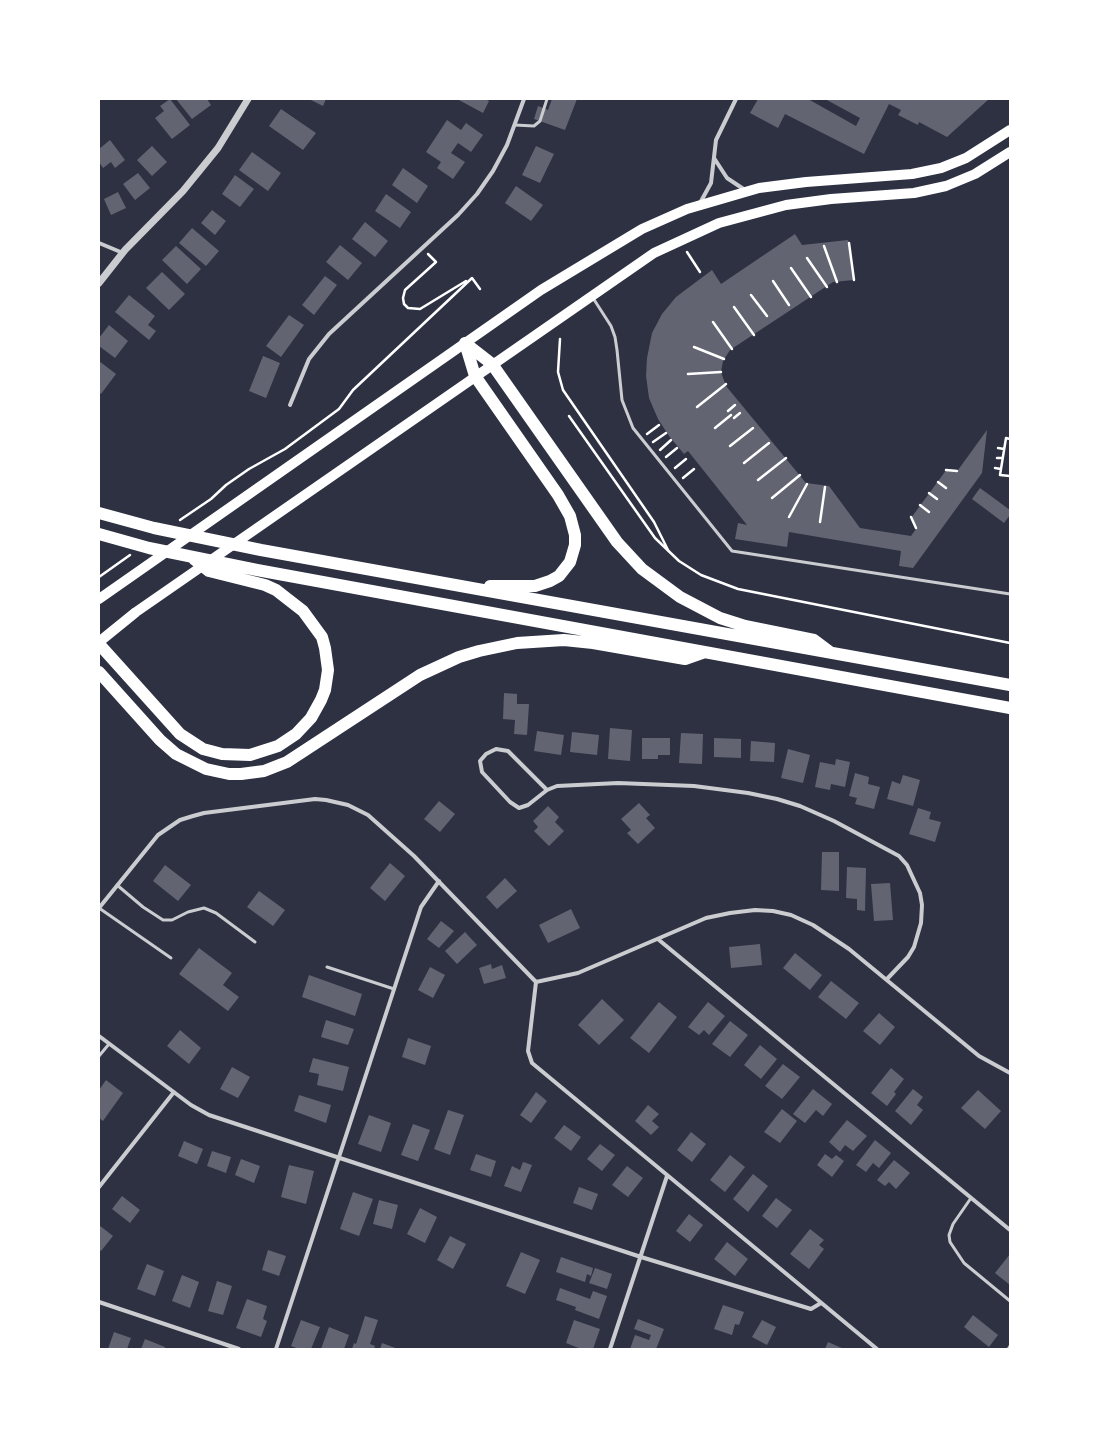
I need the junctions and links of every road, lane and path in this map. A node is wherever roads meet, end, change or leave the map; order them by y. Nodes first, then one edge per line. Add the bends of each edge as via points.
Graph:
1 (248, 99) edge
2 (524, 99) edge
3 (548, 99) edge
4 (736, 99) edge
5 (514, 126) junction
6 (1010, 130) edge
7 (1010, 152) edge
8 (714, 158) junction
9 (747, 191) junction
10 (699, 205) junction
11 (99, 243) edge
12 (849, 243) dead end
13 (824, 246) dead end
14 (422, 248) junction
15 (687, 252) dead end
16 (123, 253) junction
17 (807, 258) dead end
18 (791, 268) dead end
19 (700, 272) dead end
20 (472, 278) junction
21 (854, 280) dead end
22 (773, 281) dead end
23 (836, 282) dead end
24 (99, 283) edge
25 (827, 287) dead end
26 (480, 289) dead end
27 (591, 295) junction
28 (752, 295) dead end
29 (810, 297) dead end
30 (789, 305) dead end
31 (734, 307) dead end
32 (767, 316) dead end
33 (713, 322) dead end
34 (754, 335) dead end
35 (560, 339) dead end
36 (464, 343) junction
37 (694, 347) dead end
38 (732, 349) dead end
39 (724, 359) dead end
40 (492, 364) junction
41 (721, 372) dead end
42 (688, 374) dead end
43 (475, 376) junction
44 (726, 384) dead end
45 (290, 405) dead end
46 (736, 406) dead end
47 (697, 407) dead end
48 (728, 411) dead end
49 (740, 413) dead end
50 (569, 416) dead end
51 (660, 425) dead end
52 (715, 428) dead end
53 (752, 428) dead end
54 (666, 433) dead end
55 (640, 439) junction
56 (1010, 439) edge
57 (671, 440) dead end
58 (769, 443) dead end
59 (730, 446) dead end
60 (647, 447) junction
61 (677, 448) dead end
62 (998, 448) dead end
63 (1004, 449) junction
64 (653, 455) junction
65 (786, 458) dead end
66 (997, 458) dead end
67 (1002, 458) junction
68 (686, 459) dead end
69 (660, 463) junction
70 (744, 463) dead end
71 (995, 468) dead end
72 (694, 469) dead end
73 (1001, 469) junction
74 (946, 470) dead end
75 (957, 471) dead end
76 (668, 473) junction
77 (800, 475) dead end
78 (1010, 476) edge
79 (758, 480) dead end
80 (938, 482) dead end
81 (676, 483) junction
82 (807, 484) dead end
83 (826, 487) dead end
84 (946, 488) dead end
85 (929, 493) dead end
86 (772, 498) dead end
87 (937, 499) dead end
88 (920, 505) dead end
89 (199, 507) dead end
90 (928, 512) dead end
91 (99, 513) edge
92 (789, 517) dead end
93 (911, 518) dead end
94 (820, 522) dead end
95 (916, 528) dead end
96 (99, 534) edge
97 (669, 553) junction
98 (191, 557) junction
99 (111, 569) dead end
100 (99, 577) edge
101 (459, 586) junction
102 (1010, 594) edge
103 (99, 599) edge
104 (99, 643) edge
105 (1010, 643) edge
106 (703, 652) junction
107 (833, 654) junction
108 (99, 672) edge
109 (1010, 685) edge
110 (1010, 708) edge
111 (547, 790) junction
112 (439, 881) junction
113 (117, 885) junction
114 (99, 908) edge
115 (659, 940) junction
116 (255, 942) dead end
117 (171, 958) dead end
118 (327, 967) dead end
119 (887, 979) junction
120 (536, 982) junction
121 (394, 989) junction
122 (99, 1036) edge
123 (109, 1044) junction
124 (99, 1056) edge
125 (1010, 1073) edge
126 (174, 1092) junction
127 (338, 1158) junction
128 (667, 1176) junction
129 (99, 1187) edge
130 (971, 1198) junction
131 (1010, 1230) edge
132 (641, 1257) junction
133 (1010, 1301) edge
134 (99, 1302) edge
135 (821, 1303) junction
136 (239, 1349) edge
137 (276, 1349) edge
138 (610, 1349) edge
139 (877, 1349) edge

1 - 16 street via 218,148 183,191
2 - 5 street
3 - 5 lane via 540,121 534,126
4 - 8 street via 716,140
5 - 14 street via 493,171 477,194
6 - 9 main road via 966,158 927,172 806,182
7 - 27 main road via 975,174 951,185 930,190 808,201 763,210 719,223 654,253
8 - 9 street via 727,178
8 - 10 street via 711,183
9 - 10 main road
10 - 36 main road via 622,240 541,290
11 - 16 street
12 - 21 path
13 - 23 path
14 - 20 path via 436,262 405,290 403,301 408,308 420,309
14 - 45 street via 318,346 300,377
15 - 19 path
16 - 24 street
17 - 25 path
18 - 29 path
20 - 26 path
20 - 89 path via 353,390 339,409 285,449 249,469
22 - 30 path
27 - 40 main road
27 - 55 lane via 613,332 618,350 622,400
28 - 32 path
31 - 34 path
33 - 38 path
35 - 97 path via 558,372 563,390 654,522
36 - 40 highway
36 - 43 highway
36 - 103 main road
37 - 39 path
40 - 43 main road
40 - 107 highway via 617,542 642,569 680,597 720,618 745,626 814,640
41 - 42 path
43 - 101 highway via 565,506 574,525 575,545 565,569 559,576 541,585
43 - 104 main road via 136,612
44 - 47 path
46 - 48 path
49 - 52 path
50 - 97 path via 650,531
51 - 55 path
53 - 59 path
54 - 60 path
55 - 60 lane
56 - 63 path via 1006,438
57 - 64 path
58 - 70 path
60 - 64 lane
61 - 69 path
62 - 63 path
63 - 67 path
64 - 69 lane
65 - 79 path
66 - 67 path
67 - 73 path
68 - 76 path
69 - 76 lane
71 - 73 path
72 - 81 path
73 - 78 path via 1000,475
74 - 75 path
76 - 81 lane
77 - 86 path
80 - 84 path
81 - 102 lane via 732,551
82 - 92 path
83 - 94 path
85 - 87 path
88 - 90 path
91 - 101 highway via 224,543
93 - 95 path
96 - 98 highway
97 - 105 path via 689,569 725,586
98 - 104 highway via 209,571 276,590 303,611 319,632 327,659 326,685 316,710 296,734 278,746 250,755 231,756 203,749 180,734
98 - 106 highway
99 - 100 path
101 - 107 highway
106 - 108 highway via 685,658 564,640 517,643 479,651 420,675 287,762 241,774 206,769 176,754 160,740
106 - 110 highway
107 - 109 highway
111 - 111 street via 508,751 496,749 480,761 482,772 519,808 528,805
111 - 119 street via 557,786 618,783 694,786 777,798 834,821 899,856 907,865 920,893 921,923 914,947 908,957
112 - 113 street via 386,829 368,815 348,805 315,800 204,813 180,820 158,835
112 - 120 street
112 - 121 street via 421,907
113 - 114 street
113 - 116 lane via 162,920 172,920 204,908 216,913
114 - 117 lane
115 - 119 street via 706,918 755,910 773,911 791,915 812,925 849,949
115 - 120 street via 578,973
115 - 130 street
118 - 121 lane
119 - 125 street via 979,1056
120 - 128 street via 528,1051 532,1063
121 - 127 street
122 - 123 street
123 - 124 lane
123 - 126 street
126 - 127 street via 209,1115
126 - 129 street
127 - 132 street
127 - 137 street
128 - 132 street
128 - 135 street
130 - 131 street
130 - 133 lane via 953,1224 949,1235 950,1242 956,1253 972,1270
132 - 135 street via 811,1309
132 - 138 street
134 - 136 street
135 - 139 street

